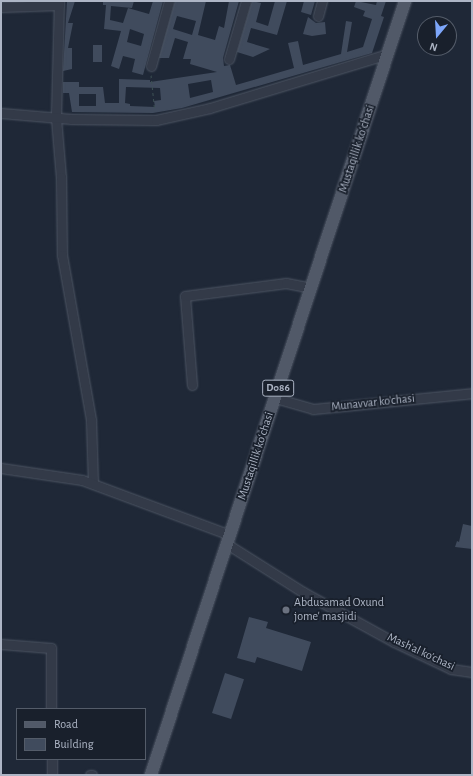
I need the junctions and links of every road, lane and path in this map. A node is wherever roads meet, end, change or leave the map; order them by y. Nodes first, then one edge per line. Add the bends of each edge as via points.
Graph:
1 (169, 1) edge
2 (246, 1) edge
3 (322, 1) edge
4 (405, 1) edge
5 (59, 3) edge
6 (1, 7) edge
7 (318, 16) dead end
8 (388, 54) junction
9 (229, 59) dead end
10 (150, 66) joint
11 (1, 114) edge
12 (56, 118) junction
13 (156, 120) junction
14 (311, 288) junction
15 (192, 385) dead end
16 (472, 393) edge
17 (275, 398) junction
18 (1, 468) edge
19 (93, 483) junction
20 (229, 540) junction
21 (1, 644) edge
22 (472, 672) edge
23 (51, 708) edge
24 (52, 760) edge
25 (52, 775) edge
26 (151, 775) edge

1 - 10 street
2 - 9 street
3 - 7 street
4 - 8 main road, Mustaqillik koʻchasi / D086
5 - 6 street
5 - 12 street
8 - 13 street via 210,108
8 - 14 main road, Mustaqillik koʻchasi / D086
10 - 13 path
11 - 12 street
12 - 13 street
12 - 19 street via 61,177 62,255 91,420
14 - 15 street via 286,283 185,296
14 - 17 main road, Mustaqillik koʻchasi / D086
16 - 17 street, Munavvar ko'chasi via 313,409
17 - 20 main road, Mustaqillik koʻchasi / D086
18 - 19 street, Mash'al ko'chasi
19 - 20 street, Mash'al ko'chasi
20 - 22 street, Mash'al ko'chasi via 302,592 394,642 452,669
20 - 26 main road, Mustaqillik koʻchasi / D086
21 - 23 street via 51,648
24 - 25 street

